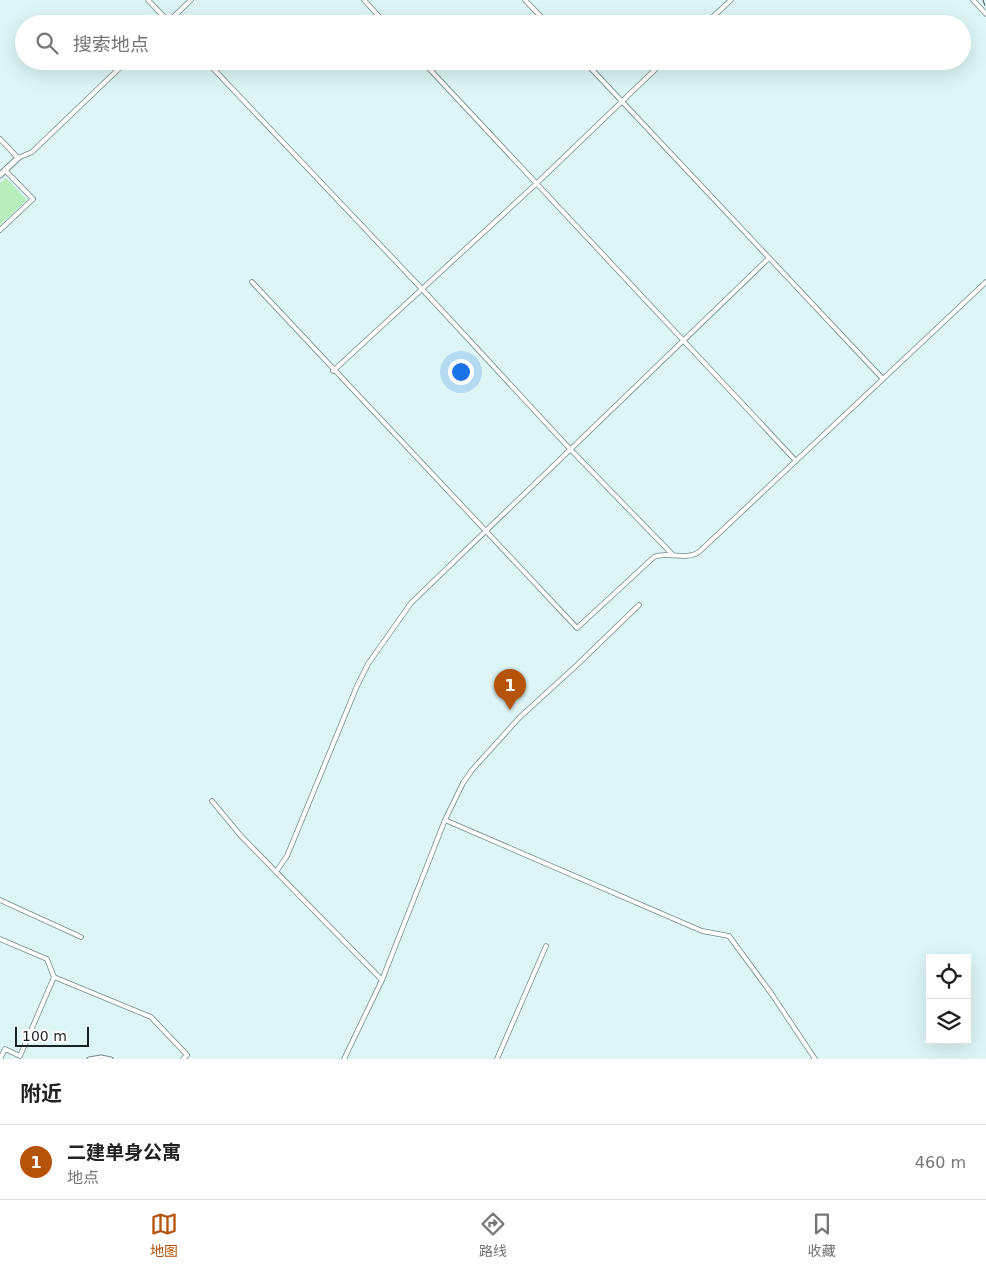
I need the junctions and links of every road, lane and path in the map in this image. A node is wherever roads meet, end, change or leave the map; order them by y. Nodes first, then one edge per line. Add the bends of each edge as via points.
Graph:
1 (148, 0) edge
2 (191, 0) edge
3 (364, 0) edge
4 (525, 0) edge
5 (730, 0) edge
6 (973, 0) edge
7 (986, 14) edge
8 (161, 15) edge
9 (176, 15) edge
10 (378, 15) edge
11 (539, 15) edge
12 (714, 15) edge
13 (118, 70) edge
14 (215, 70) edge
15 (430, 70) edge
16 (592, 70) edge
17 (655, 70) edge
18 (622, 102) junction
19 (0, 138) edge
20 (18, 158) junction
21 (5, 170) junction
22 (0, 175) edge
23 (536, 184) junction
24 (0, 230) edge
25 (769, 258) junction
26 (252, 282) dead end
27 (986, 282) edge
28 (422, 289) junction
29 (684, 341) junction
30 (334, 371) junction
31 (883, 379) junction
32 (570, 449) junction
33 (796, 461) junction
34 (484, 531) junction
35 (672, 555) junction
36 (639, 605) dead end
37 (212, 801) dead end
38 (445, 820) junction
39 (276, 872) junction
40 (0, 900) edge
41 (81, 937) dead end
42 (0, 939) edge
43 (546, 946) dead end
44 (54, 977) junction
45 (382, 980) junction
46 (0, 1059) edge
47 (89, 1059) edge
48 (111, 1059) edge
49 (183, 1059) edge
50 (344, 1059) edge
51 (497, 1059) edge
52 (815, 1059) edge

1 - 8 street
2 - 9 street
3 - 10 street
4 - 11 street
5 - 12 street
6 - 7 street
13 - 20 street via 32,152
14 - 28 street
15 - 23 street
16 - 18 street
17 - 18 street
18 - 23 street
18 - 25 street
19 - 20 street
20 - 21 street
21 - 22 street
21 - 24 street via 33,199
23 - 28 street
23 - 29 street
25 - 29 street
25 - 31 street
26 - 30 street
27 - 31 street
28 - 30 street
28 - 32 street
29 - 32 street
29 - 33 street
30 - 34 street
31 - 33 street
32 - 34 street
32 - 35 street
33 - 35 street via 699,552 692,556
34 - 35 street via 577,628 654,557
34 - 39 street via 415,597 368,664 346,710 288,856
36 - 38 street via 507,730 467,776
37 - 39 street via 240,836
38 - 45 street
38 - 52 street via 702,931 728,936
39 - 45 street
40 - 41 street
42 - 44 street via 47,959
43 - 51 street
44 - 46 street via 20,1056 5,1049
44 - 49 street via 151,1016 187,1055
45 - 50 street
47 - 48 street

